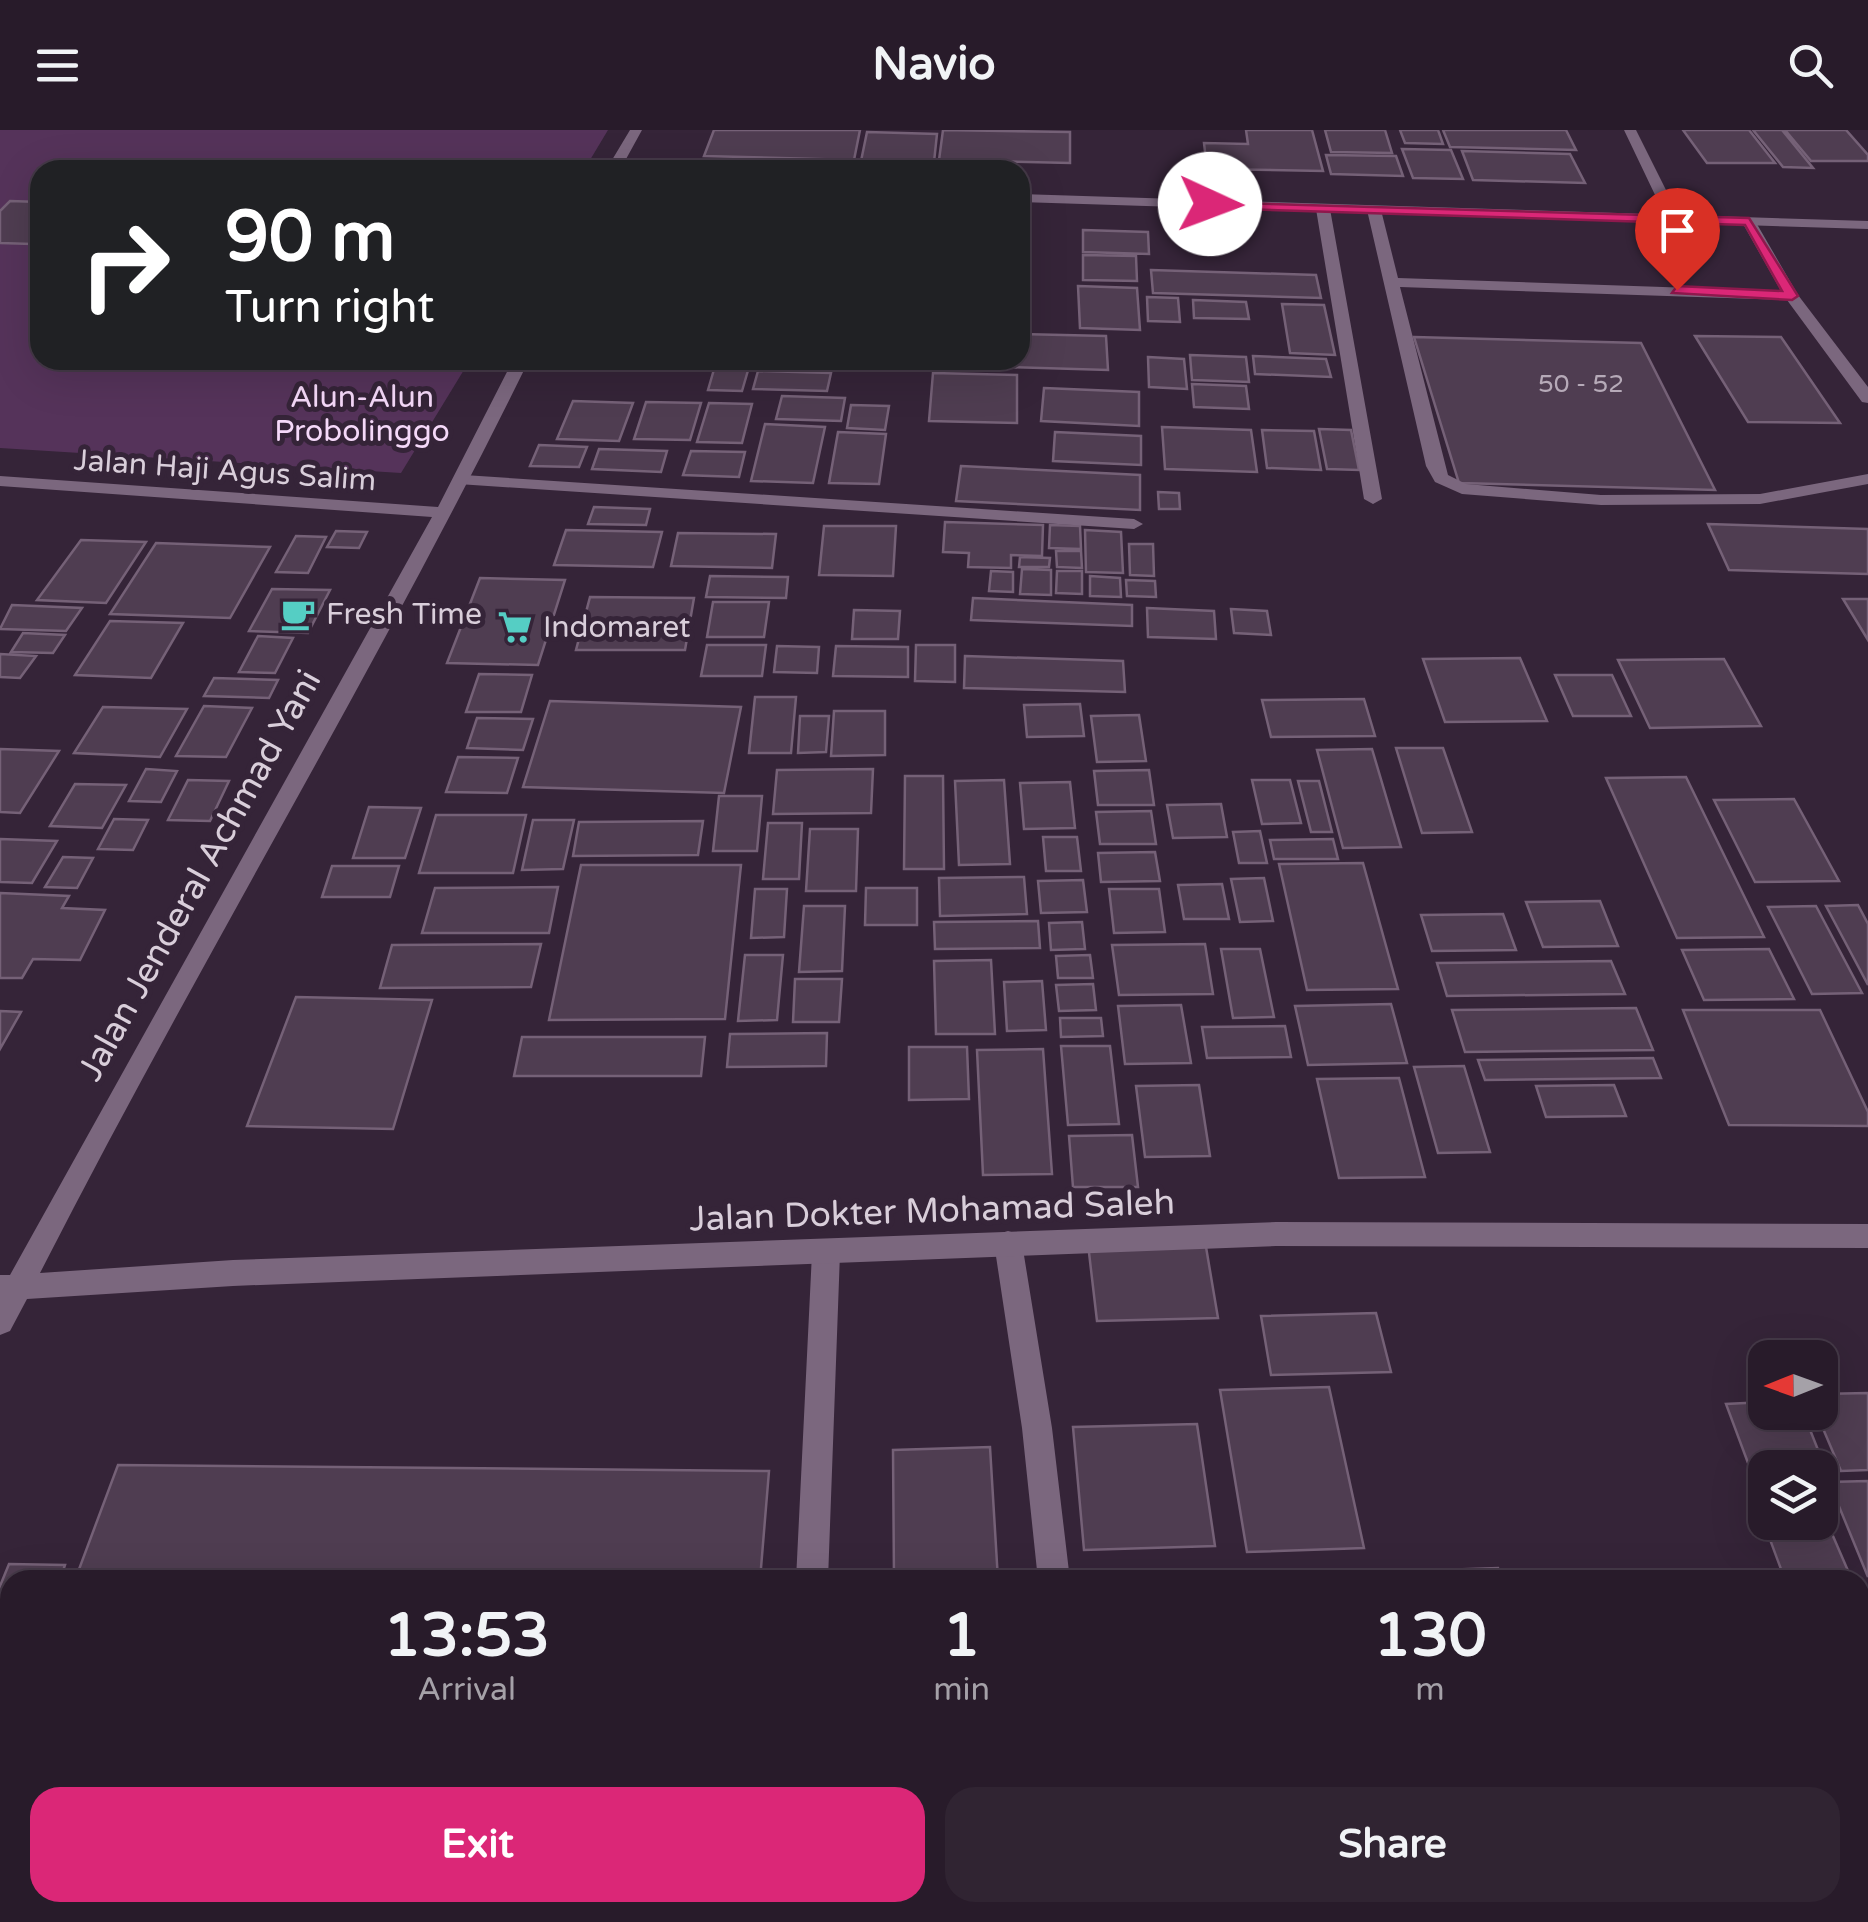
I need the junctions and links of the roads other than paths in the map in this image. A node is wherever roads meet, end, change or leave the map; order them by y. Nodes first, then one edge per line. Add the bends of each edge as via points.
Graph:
1 (636, 130) edge
2 (1630, 130) edge
3 (619, 160) edge
4 (1030, 198) edge
5 (1323, 208) junction
6 (1374, 210) junction
7 (1674, 220) junction
8 (1749, 222) junction
9 (1868, 225) edge
10 (1390, 282) junction
11 (1792, 296) junction
12 (516, 370) edge
13 (1868, 398) edge
14 (464, 480) junction
15 (1868, 480) edge
16 (0, 481) edge
17 (1373, 499) dead end
18 (446, 513) junction
19 (1134, 524) dead end
20 (1868, 1236) edge
21 (1008, 1243) junction
22 (826, 1253) junction
23 (9, 1287) edge
24 (0, 1322) edge
25 (812, 1570) edge
26 (1053, 1570) edge

1 - 3 main road
2 - 7 main road
4 - 5 main road
5 - 6 main road
5 - 17 main road
6 - 7 main road
6 - 10 main road
7 - 8 main road
8 - 9 main road
8 - 11 main road
10 - 11 main road
10 - 15 main road via 1435,466 1450,485 1601,500 1760,499
11 - 13 main road
12 - 14 main road, Jalan Jenderal Achmad Yani
14 - 18 main road, Jalan Jenderal Achmad Yani
14 - 19 main road
16 - 18 main road, Jalan Haji Agus Salim
18 - 23 main road, Jalan Jenderal Achmad Yani
20 - 21 main road, Jalan Dokter Mohamad Saleh via 1276,1234
21 - 22 main road, Jalan Dokter Mohamad Saleh
21 - 26 main road
22 - 23 main road, Jalan Dokter Mohamad Saleh
22 - 25 main road
23 - 24 main road, Jalan Jenderal Achmad Yani

